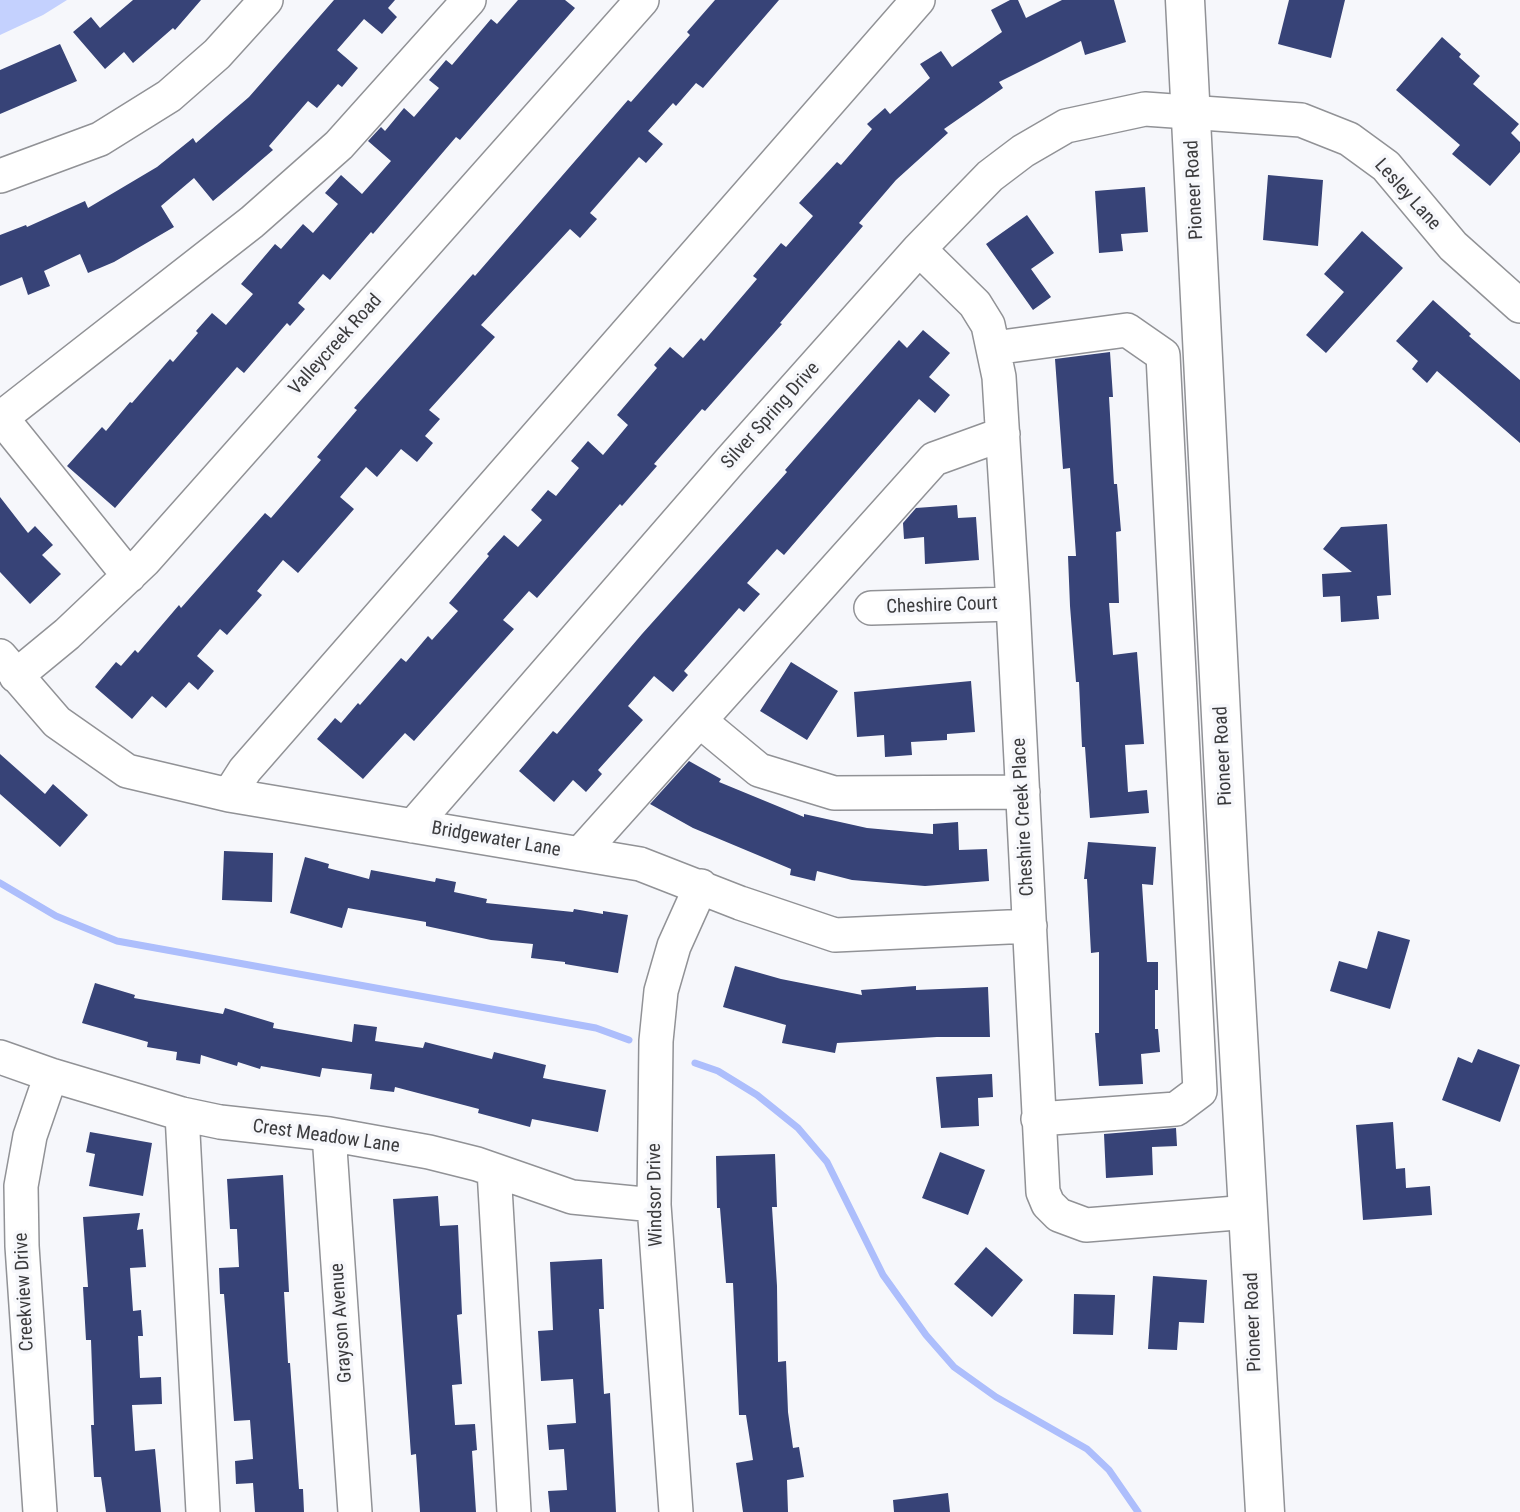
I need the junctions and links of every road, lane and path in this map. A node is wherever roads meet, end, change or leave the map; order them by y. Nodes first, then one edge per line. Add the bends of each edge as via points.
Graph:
1 (266, 0) edge
2 (469, 0) edge
3 (642, 0) edge
4 (918, 0) edge
5 (1185, 0) edge
6 (1191, 114) junction
7 (0, 176) edge
8 (919, 249) junction
9 (1520, 306) edge
10 (994, 348) junction
11 (1, 417) edge
12 (1003, 434) junction
13 (129, 576) junction
14 (1013, 604) junction
15 (871, 608) dead end
16 (8, 666) edge
17 (700, 721) junction
18 (1023, 792) junction
19 (229, 795) junction
20 (413, 825) junction
21 (580, 854) junction
22 (701, 886) junction
23 (1030, 926) junction
24 (0, 1057) edge
25 (51, 1075) junction
26 (182, 1114) junction
27 (1038, 1119) junction
28 (329, 1134) junction
29 (494, 1170) junction
30 (654, 1205) junction
31 (1249, 1212) junction
32 (40, 1512) edge
33 (204, 1512) edge
34 (355, 1512) edge
35 (514, 1512) edge
36 (676, 1512) edge
37 (1265, 1512) edge

1 - 7 street via 217,54 169,96 100,139
2 - 11 street via 339,145 252,222
3 - 13 street, Valleycreek Road
4 - 19 street via 245,770
5 - 6 main road, Pioneer Road
6 - 8 street, Silver Spring Drive via 1145,109 1066,126 990,176
6 - 9 street, Lesley Lane via 1301,120 1349,139 1386,166 1453,246
6 - 31 main road, Pioneer Road
8 - 10 street, Cheshire Creek Place via 975,304 988,325
8 - 20 street, Silver Spring Drive
10 - 12 street, Cheshire Creek Place
10 - 27 street via 1127,330 1163,355 1200,1091 1176,1109
11 - 13 street
12 - 14 street, Cheshire Creek Place
12 - 17 street via 934,459
13 - 16 street, Valleycreek Road via 67,634
14 - 15 street, Cheshire Court
14 - 18 street, Cheshire Creek Place
16 - 19 street, Bridgewater Lane via 57,722 127,771
17 - 18 street via 759,770 834,793
17 - 21 street
18 - 23 street, Cheshire Creek Place
19 - 20 street, Bridgewater Lane
20 - 21 street, Bridgewater Lane
21 - 22 street, Bridgewater Lane via 640,864
22 - 23 street, Bridgewater Lane via 835,935
22 - 30 street, Windsor Drive via 674,946 661,991
23 - 27 street, Cheshire Creek Place
24 - 25 street, Crest Meadow Lane
25 - 26 street, Crest Meadow Lane
25 - 32 street, Creekview Drive via 30,1136 21,1186
26 - 28 street, Crest Meadow Lane
26 - 33 street
27 - 31 street, Cheshire Creek Place via 1043,1192 1048,1204 1072,1221 1086,1225
28 - 29 street, Crest Meadow Lane via 429,1152
28 - 34 street, Grayson Avenue
29 - 30 street, Crest Meadow Lane via 572,1197
29 - 35 street
30 - 36 street, Windsor Drive
31 - 37 main road, Pioneer Road

